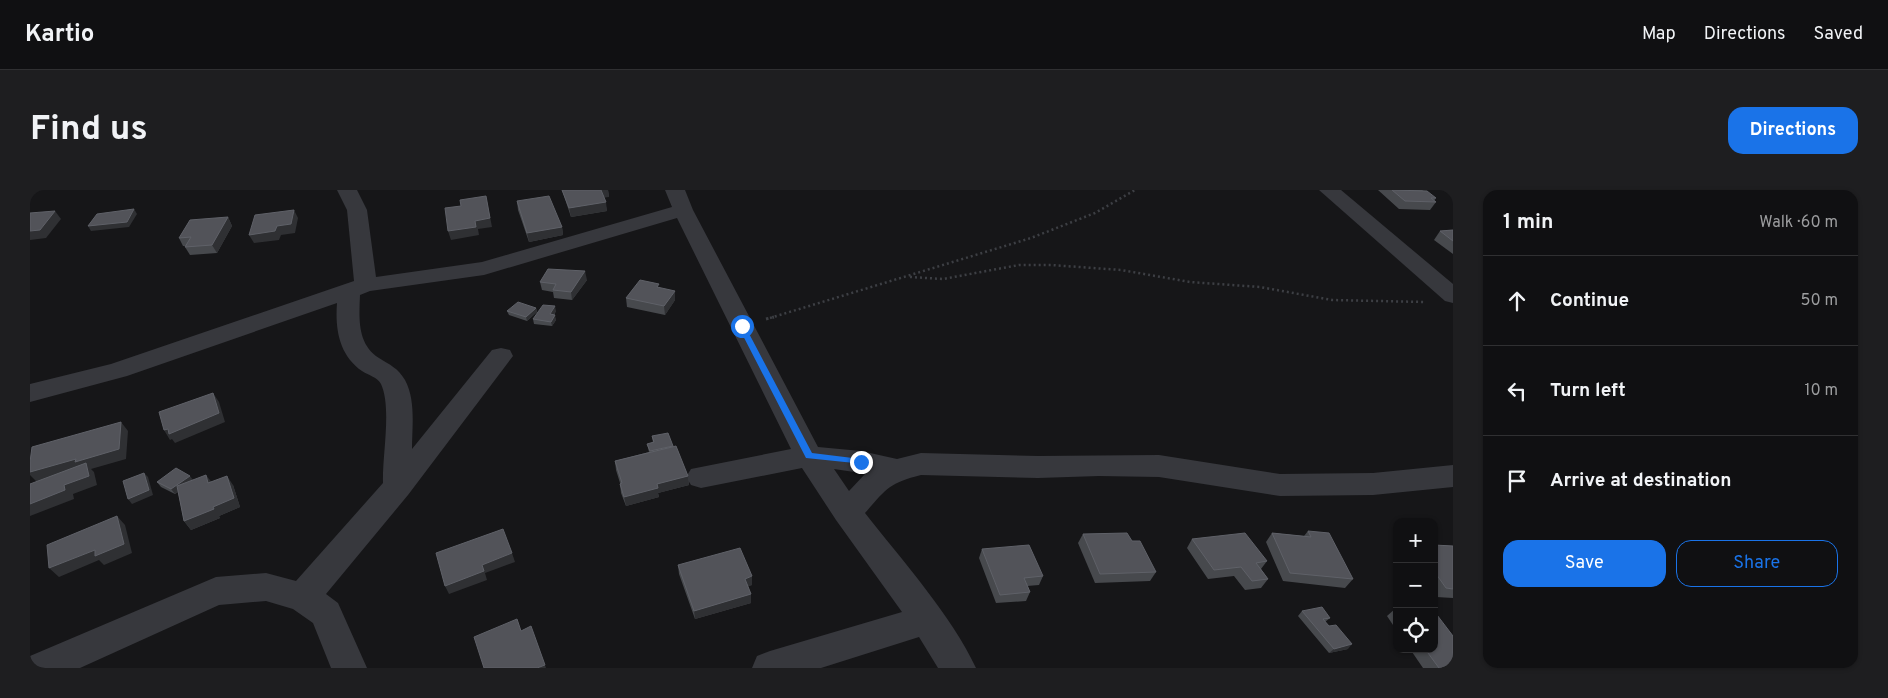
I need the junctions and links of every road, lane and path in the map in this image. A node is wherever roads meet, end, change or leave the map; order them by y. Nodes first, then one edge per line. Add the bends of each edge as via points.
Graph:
1 (347, 190) edge
2 (1136, 190) edge
3 (1329, 190) edge
4 (679, 200) edge
5 (910, 277) junction
6 (358, 288) junction
7 (1453, 296) edge
8 (1427, 302) dead end
9 (742, 326) junction
10 (501, 356) dead end
11 (30, 393) edge
12 (809, 456) junction
13 (897, 470) junction
14 (1453, 476) edge
15 (701, 477) dead end
16 (398, 487) junction
17 (847, 512) junction
18 (303, 597) junction
19 (927, 619) junction
20 (42, 668) edge
21 (349, 668) edge
22 (770, 668) edge
23 (958, 668) edge

1 - 6 street via 357,210
2 - 5 path via 1095,213 1067,224
3 - 7 street
4 - 6 street via 484,268
4 - 9 street
5 - 8 path via 944,279 1018,265 1044,265 1260,287 1332,300
5 - 9 path
6 - 11 street via 127,367
6 - 16 street via 348,323 350,341 367,362 388,373 395,387 399,410
9 - 12 street
10 - 16 street
12 - 13 street
12 - 15 street
12 - 17 street
13 - 14 street via 920,464 1159,466 1280,485 1373,484
13 - 17 street via 879,478
16 - 18 street
17 - 19 street
18 - 20 street via 266,587 216,591
18 - 21 street via 326,613
19 - 22 street
19 - 23 street

